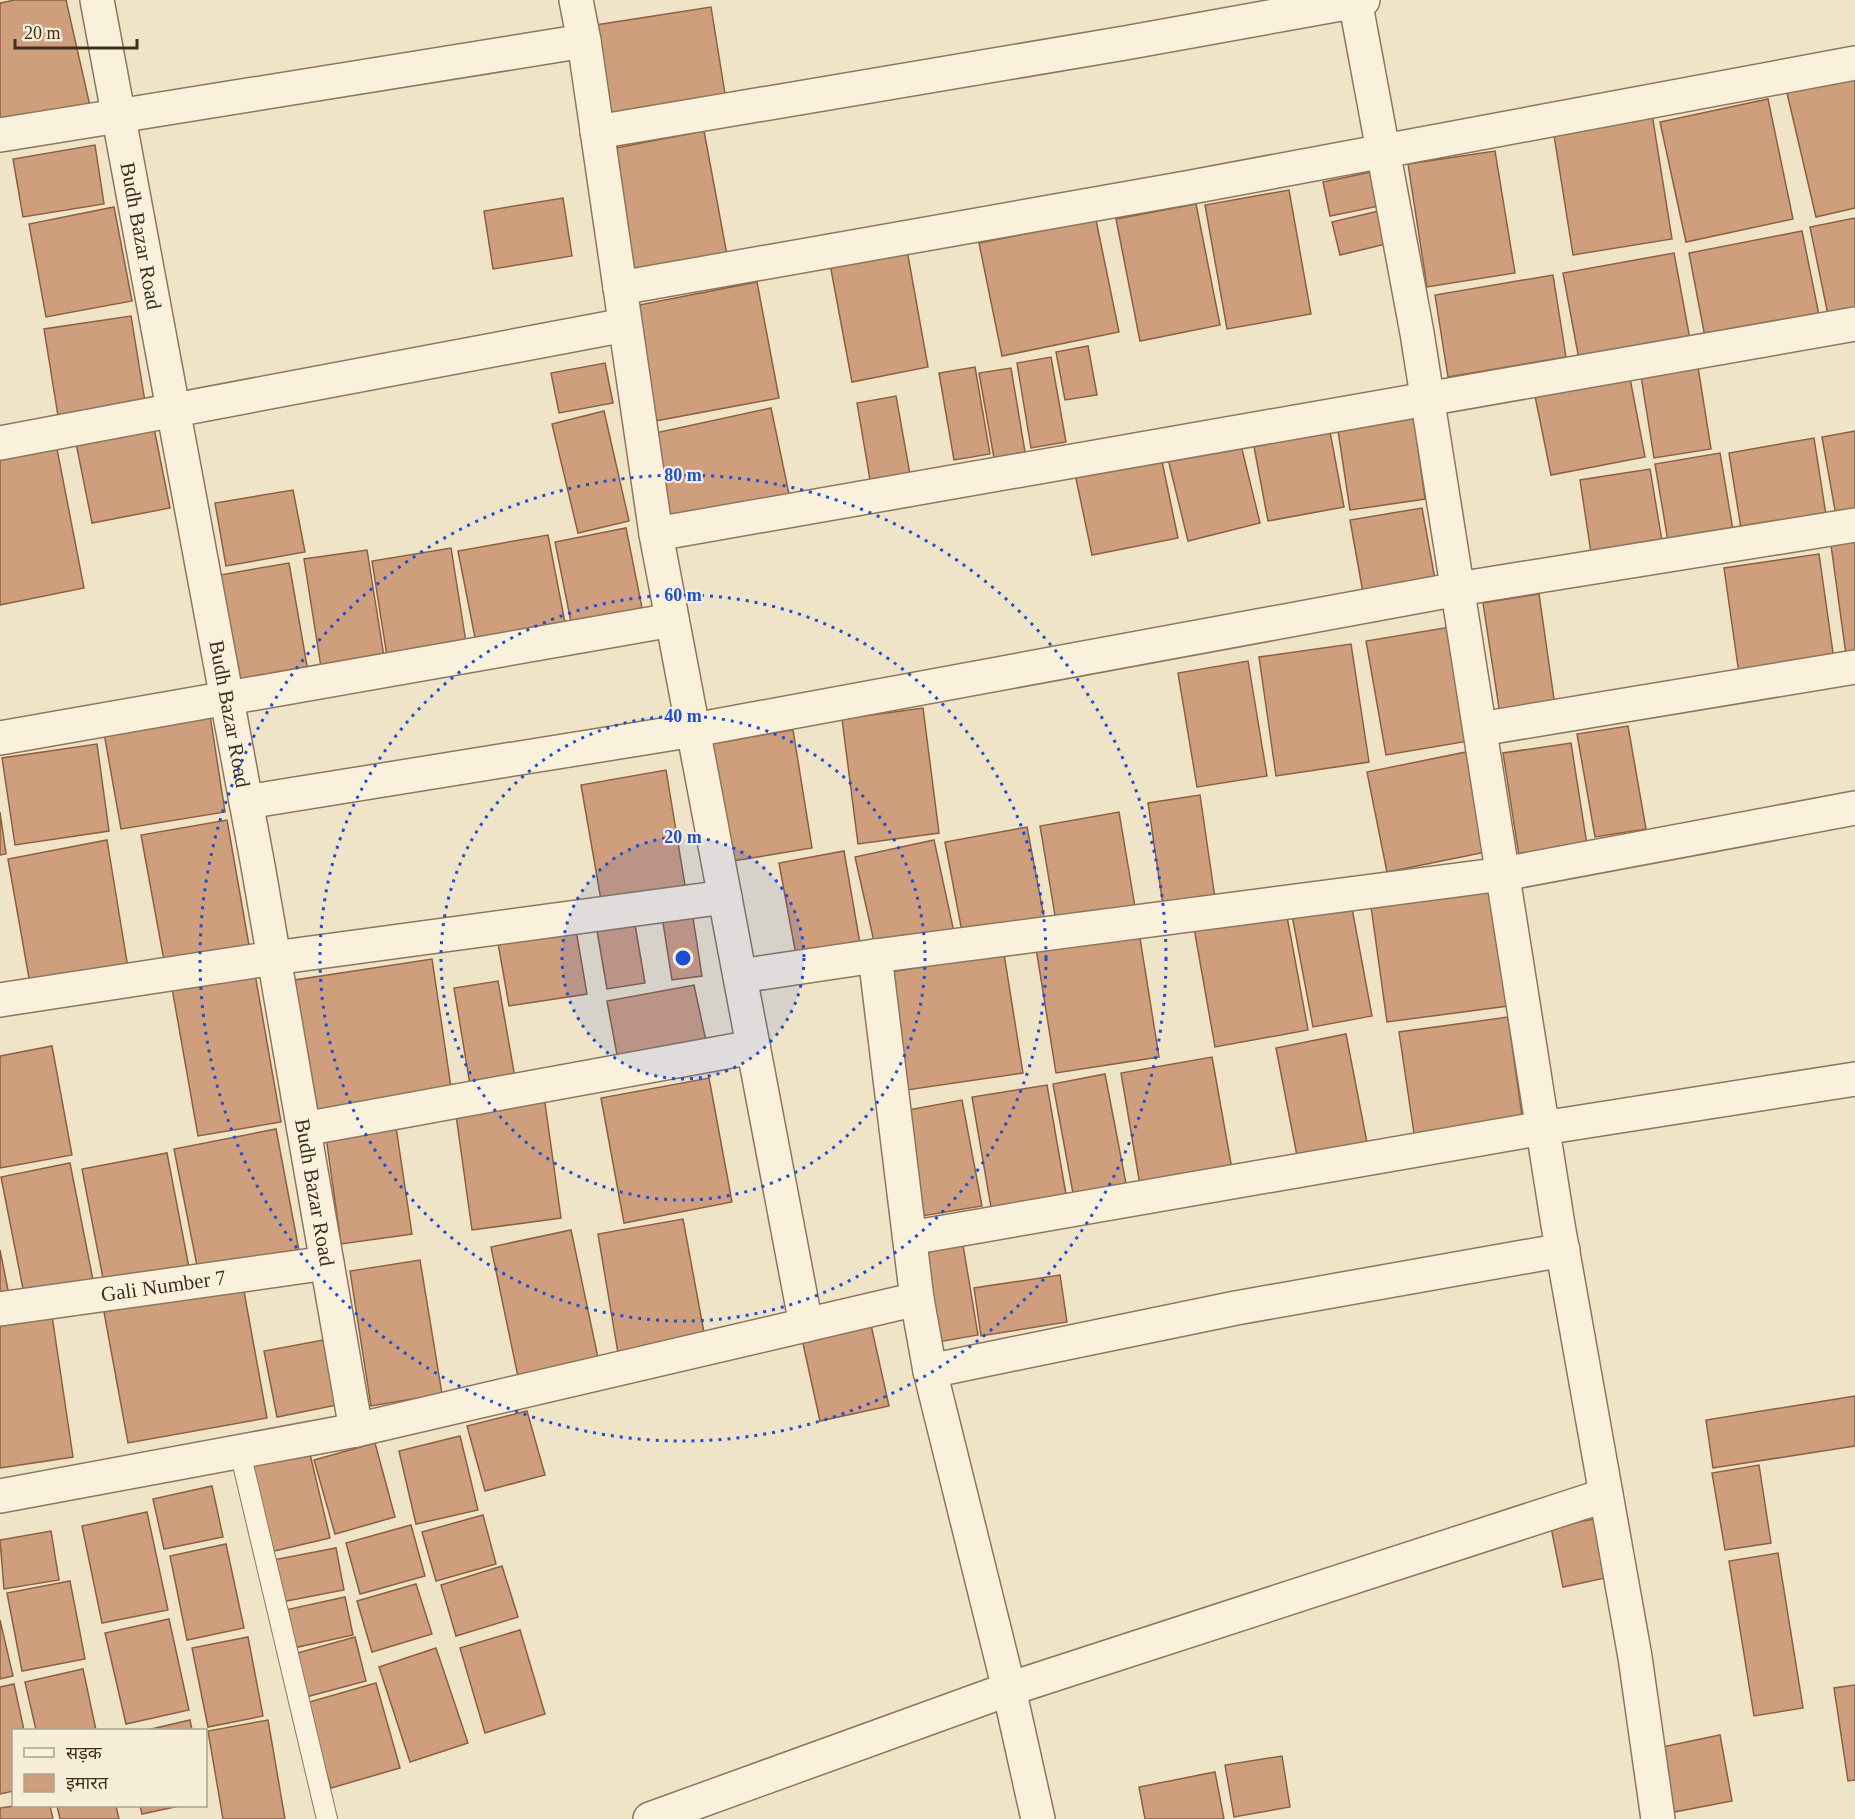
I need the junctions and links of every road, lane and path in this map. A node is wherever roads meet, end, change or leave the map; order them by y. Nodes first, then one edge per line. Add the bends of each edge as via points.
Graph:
1 (97, 0) edge
2 (576, 0) edge
3 (1358, 0) edge
4 (584, 41) junction
5 (1855, 63) edge
6 (118, 115) junction
7 (597, 132) junction
8 (0, 135) edge
9 (1383, 150) junction
10 (620, 288) junction
11 (1855, 324) edge
12 (625, 326) junction
13 (1428, 399) junction
14 (173, 412) junction
15 (0, 443) edge
16 (1855, 525) edge
17 (656, 534) junction
18 (1458, 589) junction
19 (672, 620) junction
20 (1855, 667) edge
21 (225, 699) junction
22 (1480, 729) junction
23 (694, 730) junction
24 (0, 738) edge
25 (246, 802) junction
26 (1855, 808) edge
27 (1503, 874) junction
28 (725, 897) junction
29 (875, 956) junction
30 (274, 958) junction
31 (740, 976) junction
32 (0, 1000) edge
33 (753, 1047) junction
34 (1855, 1079) edge
35 (1543, 1128) junction
36 (304, 1129) junction
37 (910, 1238) junction
38 (1563, 1250) junction
39 (327, 1263) junction
40 (917, 1299) junction
41 (0, 1309) edge
42 (806, 1325) junction
43 (930, 1371) junction
44 (356, 1430) junction
45 (240, 1452) junction
46 (1606, 1495) junction
47 (0, 1496) edge
48 (1010, 1689) junction
49 (327, 1819) edge
50 (650, 1819) edge
51 (1038, 1819) edge
52 (1658, 1819) edge

1 - 6 street, Budh Bazar Road
2 - 4 street
3 - 7 street via 1125,44
3 - 9 street
4 - 6 street
4 - 7 street
5 - 9 street
6 - 8 street
6 - 14 street, Budh Bazar Road
7 - 10 street
9 - 10 street
9 - 13 street
10 - 12 street
11 - 13 street
12 - 14 street
12 - 17 street
13 - 17 street
13 - 18 street
14 - 15 street
14 - 21 street, Budh Bazar Road
16 - 18 street
17 - 19 street
18 - 22 street
18 - 23 street
19 - 21 street
19 - 23 street
20 - 22 street
21 - 24 street
21 - 25 street, Budh Bazar Road
22 - 27 street
23 - 25 street
23 - 28 street
25 - 30 street, Budh Bazar Road
26 - 27 street
27 - 29 street
27 - 35 street
28 - 30 street
28 - 31 street
29 - 31 street
29 - 37 street
30 - 32 street
30 - 36 street, Budh Bazar Road
31 - 33 street
33 - 36 street
33 - 42 street
34 - 35 street
35 - 37 street
35 - 38 street
36 - 39 street, Budh Bazar Road
37 - 40 street
38 - 43 street via 1236,1308
38 - 46 street
39 - 41 street, Gali Number 7
39 - 44 street, Budh Bazar Road
40 - 42 street
40 - 43 street
42 - 44 street
43 - 48 street
44 - 45 street
45 - 47 street
45 - 49 lane
46 - 48 street
46 - 52 street
48 - 50 street
48 - 51 street

